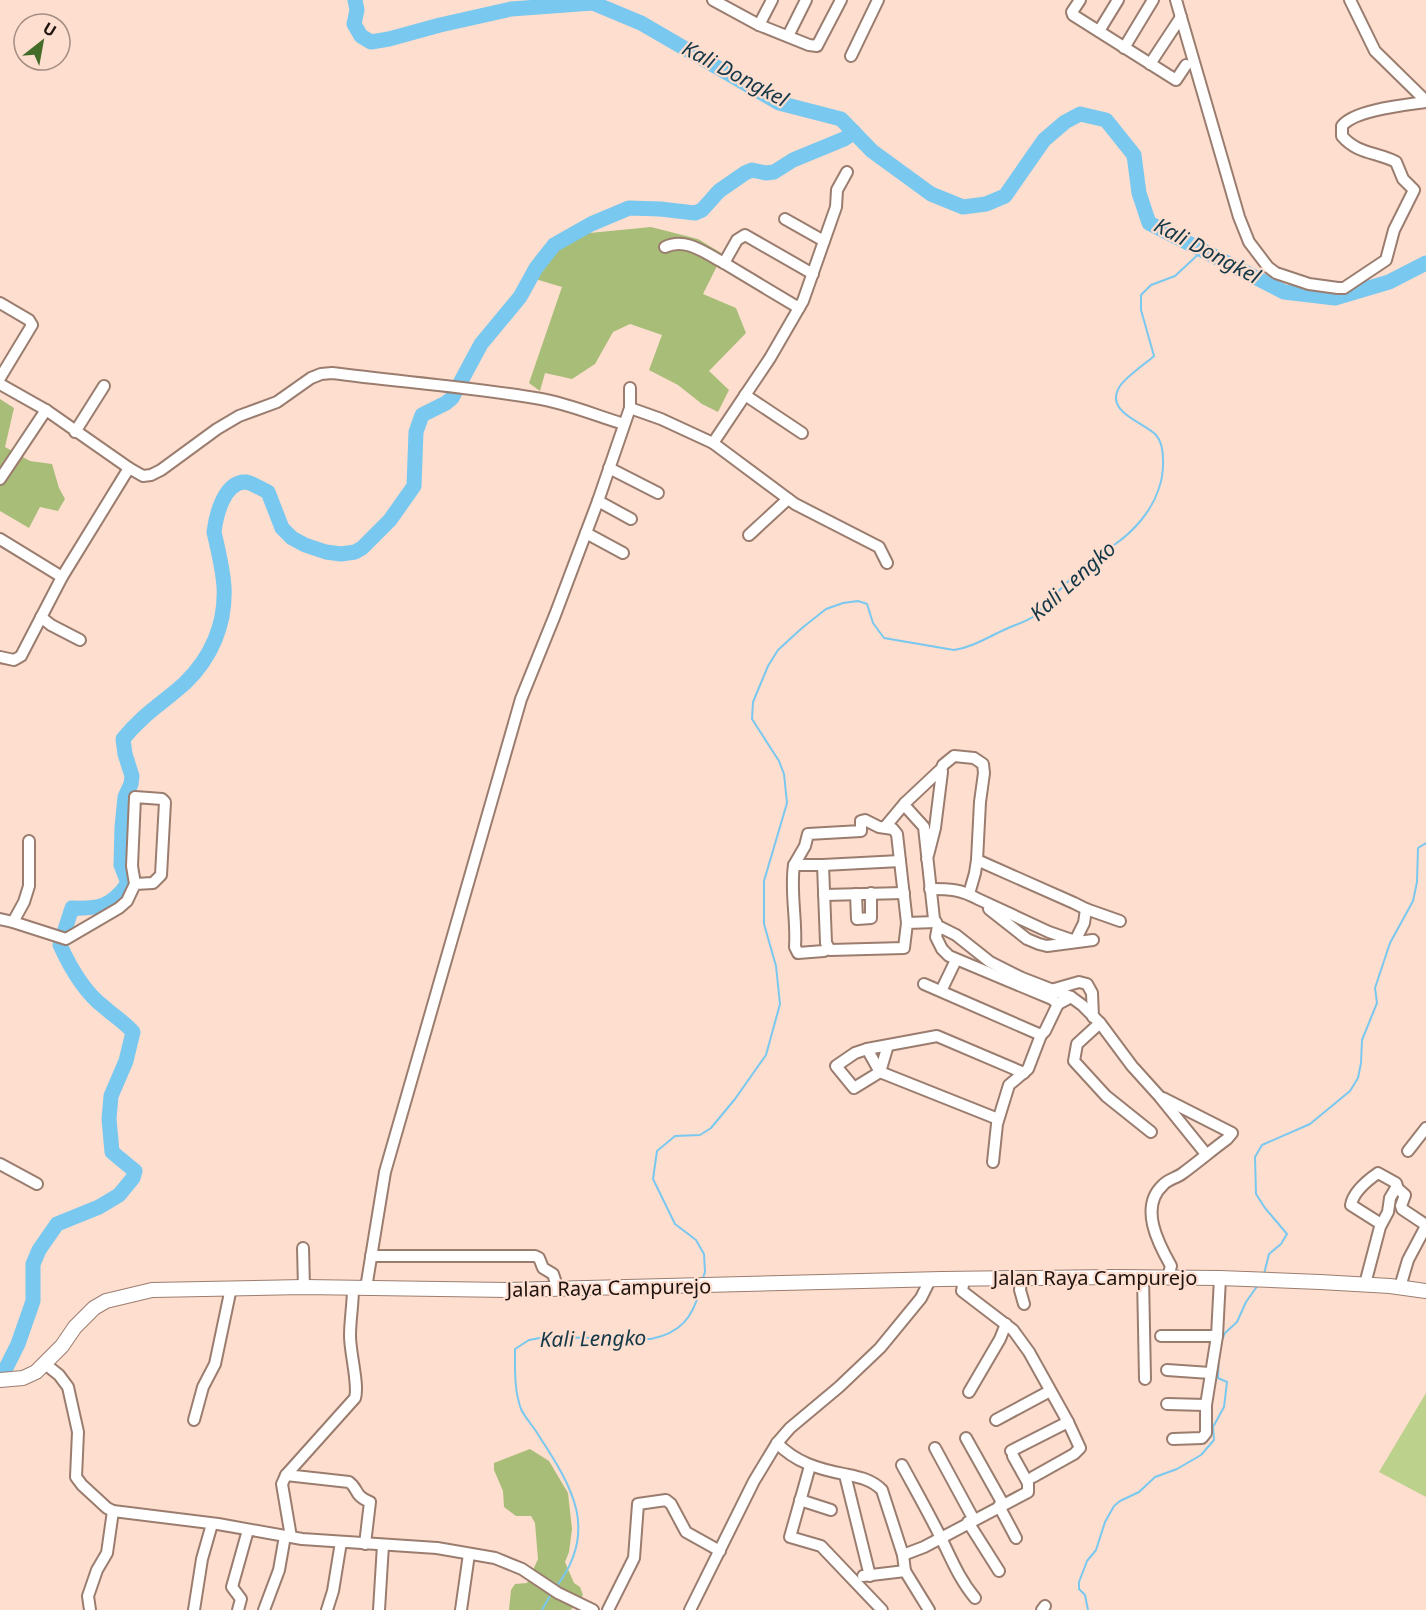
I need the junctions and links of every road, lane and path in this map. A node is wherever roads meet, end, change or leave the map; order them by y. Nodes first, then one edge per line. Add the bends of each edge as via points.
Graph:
1 (713, 0) edge
2 (772, 0) edge
3 (806, 0) edge
4 (841, 0) edge
5 (878, 0) edge
6 (1080, 0) edge
7 (1118, 0) edge
8 (1153, 0) edge
9 (1176, 0) edge
10 (1350, 0) edge
11 (735, 5) edge
12 (1180, 17) junction
13 (759, 26) junction
14 (1099, 31) junction
15 (788, 36) junction
16 (1124, 48) junction
17 (851, 56) dead end
18 (1150, 64) junction
19 (1186, 64) dead end
20 (1426, 102) edge
21 (847, 172) dead end
22 (785, 219) dead end
23 (824, 241) junction
24 (664, 247) dead end
25 (723, 263) junction
26 (813, 274) junction
27 (0, 303) edge
28 (799, 308) junction
29 (0, 378) edge
30 (0, 384) edge
31 (104, 386) dead end
32 (630, 388) dead end
33 (745, 395) junction
34 (630, 408) junction
35 (46, 410) junction
36 (624, 424) junction
37 (75, 432) junction
38 (802, 433) dead end
39 (713, 443) junction
40 (129, 468) junction
41 (609, 468) junction
42 (0, 479) edge
43 (658, 493) dead end
44 (788, 499) junction
45 (598, 501) junction
46 (631, 519) dead end
47 (586, 533) junction
48 (749, 535) dead end
49 (0, 539) edge
50 (623, 554) dead end
51 (887, 563) dead end
52 (62, 577) junction
53 (41, 617) junction
54 (80, 640) dead end
55 (0, 657) edge
56 (940, 772) junction
57 (904, 803) junction
58 (936, 816) junction
59 (882, 827) junction
60 (924, 827) junction
61 (29, 841) dead end
62 (927, 859) junction
63 (977, 860) junction
64 (900, 861) junction
65 (794, 865) junction
66 (823, 865) junction
67 (135, 884) junction
68 (930, 889) junction
69 (872, 893) junction
70 (904, 893) junction
71 (856, 894) junction
72 (969, 894) junction
73 (824, 895) junction
74 (981, 900) junction
75 (1086, 909) junction
76 (0, 919) edge
77 (1120, 921) dead end
78 (13, 922) junction
79 (907, 923) junction
80 (937, 924) junction
81 (1093, 940) dead end
82 (1075, 941) junction
83 (827, 948) junction
84 (956, 960) junction
85 (1019, 982) junction
86 (924, 984) dead end
87 (1051, 990) junction
88 (940, 991) junction
89 (1071, 998) junction
90 (1058, 1004) junction
91 (1096, 1020) junction
92 (1041, 1035) junction
93 (888, 1045) junction
94 (867, 1049) junction
95 (880, 1072) junction
96 (1024, 1073) junction
97 (1160, 1097) junction
98 (998, 1119) junction
99 (1426, 1128) edge
100 (1151, 1132) dead end
101 (1408, 1151) dead end
102 (1206, 1154) junction
103 (993, 1162) dead end
104 (0, 1164) edge
105 (37, 1185) dead end
106 (1397, 1188) junction
107 (1381, 1224) junction
108 (1426, 1226) edge
109 (303, 1248) dead end
110 (371, 1256) junction
111 (1143, 1277) junction
112 (1168, 1277) junction
113 (1220, 1278) junction
114 (964, 1279) junction
115 (1021, 1279) junction
116 (930, 1280) junction
117 (1365, 1284) junction
118 (304, 1287) junction
119 (1400, 1287) junction
120 (231, 1288) junction
121 (360, 1288) junction
122 (558, 1288) junction
123 (1426, 1291) edge
124 (1024, 1304) dead end
125 (1006, 1324) junction
126 (1161, 1336) dead end
127 (1217, 1336) junction
128 (44, 1363) junction
129 (1167, 1370) dead end
130 (1210, 1373) junction
131 (1145, 1379) dead end
132 (4, 1381) edge
133 (1050, 1391) junction
134 (969, 1392) dead end
135 (1167, 1404) dead end
136 (1206, 1405) junction
137 (194, 1420) dead end
138 (996, 1420) dead end
139 (1068, 1422) junction
140 (966, 1438) dead end
141 (1173, 1439) dead end
142 (777, 1443) junction
143 (935, 1448) dead end
144 (902, 1465) dead end
145 (810, 1466) junction
146 (286, 1475) junction
147 (845, 1475) junction
148 (1033, 1477) dead end
149 (800, 1500) junction
150 (1001, 1505) junction
151 (831, 1509) dead end
152 (113, 1511) junction
153 (971, 1521) junction
154 (212, 1524) junction
155 (248, 1530) junction
156 (288, 1536) junction
157 (941, 1537) junction
158 (1016, 1538) dead end
159 (341, 1542) junction
160 (362, 1544) junction
161 (383, 1545) junction
162 (720, 1551) junction
163 (470, 1554) junction
164 (903, 1555) junction
165 (905, 1571) junction
166 (999, 1571) dead end
167 (870, 1576) junction
168 (850, 1577) junction
169 (975, 1598) dead end
170 (880, 1609) edge
171 (90, 1610) edge
172 (194, 1610) edge
173 (238, 1610) edge
174 (264, 1610) edge
175 (327, 1610) edge
176 (380, 1610) edge
177 (461, 1610) edge
178 (593, 1610) edge
179 (608, 1610) edge
180 (690, 1610) edge
181 (929, 1610) edge

1 - 11 street
2 - 13 street
3 - 15 street
4 - 15 street via 819,45
5 - 17 street
6 - 14 street via 1072,14
7 - 14 street
8 - 16 street
9 - 12 street
10 - 20 street via 1375,51
11 - 13 street
12 - 18 street
12 - 20 street via 1239,217 1263,263 1276,273 1338,288 1349,286 1385,261 1399,217 1413,190 1396,162 1351,144 1342,136 1342,126 1347,120 1366,114
13 - 15 street
14 - 16 street
16 - 18 street
18 - 19 street via 1176,80
21 - 23 street via 837,190 836,207
22 - 23 street
23 - 26 street
24 - 25 street via 690,245
25 - 26 street via 745,234
25 - 28 street
26 - 28 street
27 - 29 street via 33,325
28 - 33 street
30 - 35 street
31 - 37 street
32 - 34 street
33 - 38 street
33 - 39 street
34 - 36 street
34 - 39 street
35 - 37 street
35 - 42 street
36 - 40 street via 543,399 332,373 321,374 277,402 239,416 151,475 143,476
36 - 41 street
37 - 40 street
39 - 44 street
40 - 52 street
41 - 43 street
41 - 45 street
44 - 48 street
44 - 51 street via 879,547
45 - 46 street
45 - 47 street
47 - 50 street
47 - 110 street via 521,699 385,1172
49 - 52 street
52 - 53 street
53 - 54 street
53 - 55 street via 19,659
56 - 57 street
56 - 58 street
56 - 63 street via 954,756 974,758 982,764
57 - 59 street
57 - 60 street
58 - 60 street
58 - 62 street
59 - 64 street via 897,834
59 - 65 street via 808,834
60 - 62 street
61 - 78 street via 29,886
62 - 68 street
63 - 72 street
63 - 75 street
64 - 66 street
64 - 70 street
65 - 66 street
65 - 83 street via 795,947 798,953
66 - 73 street
67 - 67 street via 135,797 162,799 165,802 161,875 153,883
67 - 78 street via 119,908 61,937
68 - 72 street via 963,890
68 - 80 street
69 - 70 street
69 - 71 street
69 - 71 street via 871,918 857,920
70 - 79 street
71 - 73 street
72 - 74 street
73 - 83 street
74 - 82 street
74 - 82 street via 1027,939 1047,946
75 - 77 street
75 - 82 street
76 - 78 street
79 - 80 street
79 - 83 street via 904,948
80 - 84 street via 936,938 942,950
80 - 85 street
81 - 82 street
84 - 85 street
84 - 88 street
85 - 87 street
85 - 90 street
86 - 88 street
87 - 89 street
87 - 91 street via 1079,982 1087,984
88 - 92 street
89 - 90 street
89 - 91 street
90 - 92 street
91 - 97 street
91 - 100 street via 1077,1044 1074,1061 1106,1096
92 - 96 street
93 - 94 street
93 - 95 street
93 - 96 street via 936,1036
94 - 95 street
94 - 95 street via 836,1066 854,1088
95 - 98 street
96 - 98 street via 1009,1085
97 - 102 street
97 - 102 street via 1231,1131 1232,1135
98 - 103 street
99 - 101 street
102 - 112 street via 1163,1184 1155,1197 1151,1210 1153,1226 1171,1266
104 - 105 street
106 - 107 street
106 - 107 street via 1396,1183 1376,1173 1352,1200 1353,1208
106 - 108 street via 1405,1195 1402,1209
107 - 117 street
108 - 119 street via 1408,1260
109 - 118 street
110 - 121 street
110 - 122 street via 535,1256 553,1274
111 - 112 main road, Jalan Raya Campurejo
111 - 115 main road, Jalan Raya Campurejo
111 - 131 street
112 - 113 main road, Jalan Raya Campurejo
113 - 117 main road, Jalan Raya Campurejo
113 - 127 street
114 - 115 main road, Jalan Raya Campurejo
114 - 116 main road, Jalan Raya Campurejo
114 - 125 street via 962,1291
115 - 124 street
116 - 122 main road, Jalan Raya Campurejo
116 - 142 street via 921,1298 880,1348
117 - 119 main road, Jalan Raya Campurejo
118 - 120 main road, Jalan Raya Campurejo
118 - 121 main road, Jalan Raya Campurejo
119 - 123 main road, Jalan Raya Campurejo
120 - 128 main road, Jalan Raya Campurejo via 152,1290 106,1300 75,1327
120 - 137 street via 215,1364 203,1387
121 - 122 main road, Jalan Raya Campurejo
121 - 146 street via 350,1334 355,1398
125 - 133 street via 1029,1352
125 - 134 street
126 - 127 street
127 - 130 street
128 - 132 main road, Jalan Raya Campurejo via 23,1378
128 - 152 street via 69,1387 78,1432 76,1478
129 - 130 street
130 - 136 street
133 - 138 street
133 - 139 street
135 - 136 street
136 - 141 street via 1204,1437
139 - 148 street via 1080,1448
139 - 150 street via 1012,1454 1029,1488
140 - 150 street
142 - 145 street via 787,1454
142 - 162 street via 753,1481
143 - 153 street
144 - 157 street
145 - 147 street
145 - 149 street
146 - 156 street via 282,1484
146 - 160 street via 349,1482 359,1497 370,1502
147 - 164 street via 857,1476 882,1490
147 - 167 street
149 - 151 street
149 - 168 street via 790,1537 821,1546
150 - 153 street
150 - 158 street
152 - 154 street
152 - 171 street via 107,1553 88,1596
153 - 157 street
153 - 166 street
154 - 155 street
154 - 172 street
155 - 156 street
155 - 173 street via 232,1587 240,1597
156 - 159 street
156 - 174 street
157 - 164 street
157 - 169 street via 964,1585
159 - 160 street
159 - 175 street
160 - 161 street
161 - 163 street
161 - 176 street
162 - 179 street via 686,1532 666,1500 638,1504 634,1558
162 - 180 street
163 - 177 street
163 - 178 street via 495,1558 522,1569
164 - 165 street
165 - 167 street
165 - 181 street
167 - 168 street
168 - 170 street

